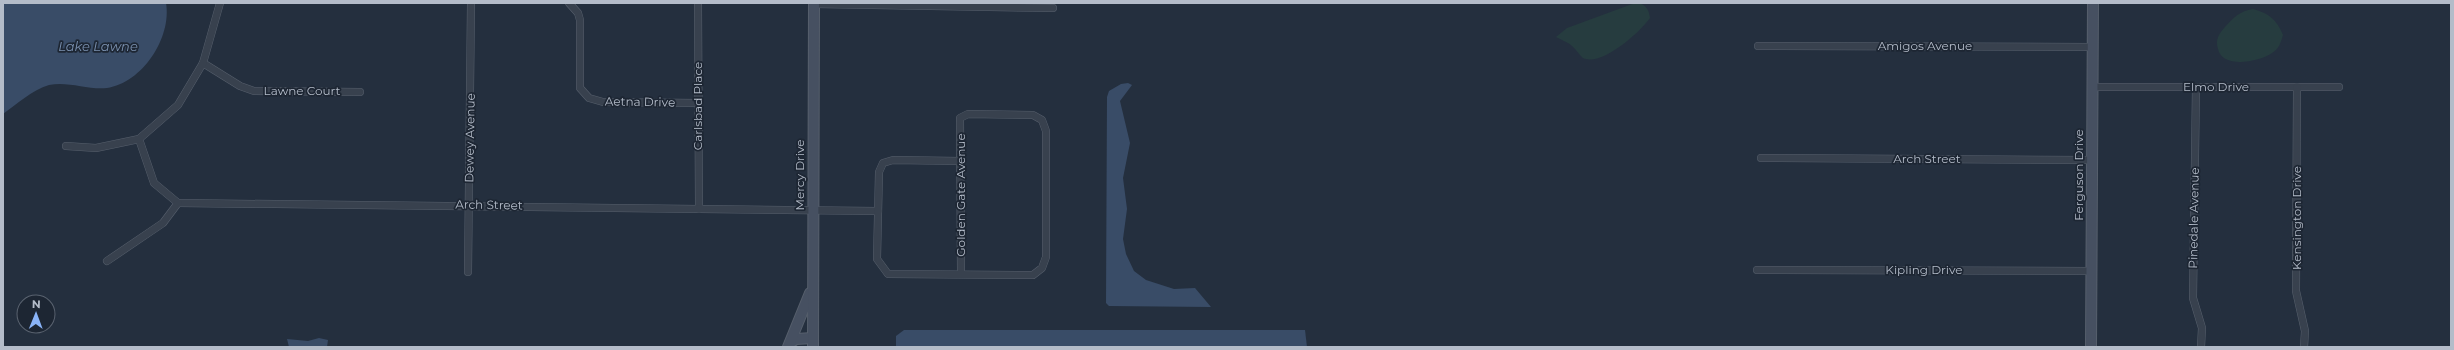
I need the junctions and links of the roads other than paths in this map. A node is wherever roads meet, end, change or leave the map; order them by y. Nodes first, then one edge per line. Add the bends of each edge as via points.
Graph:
1 (220, 3) edge
2 (471, 3) edge
3 (569, 3) edge
4 (698, 3) edge
5 (2093, 3) edge
6 (814, 4) edge
7 (1053, 8) dead end
8 (1758, 46) dead end
9 (2093, 47) junction
10 (203, 63) junction
11 (2093, 86) junction
12 (2196, 87) junction
13 (2297, 87) junction
14 (2339, 88) dead end
15 (360, 92) dead end
16 (698, 103) junction
17 (139, 139) junction
18 (66, 146) dead end
19 (1761, 158) dead end
20 (2092, 160) junction
21 (961, 161) junction
22 (178, 203) junction
23 (469, 205) junction
24 (699, 209) junction
25 (813, 210) junction
26 (878, 211) junction
27 (107, 261) dead end
28 (1757, 270) dead end
29 (2092, 271) junction
30 (468, 272) dead end
31 (961, 273) junction
32 (813, 287) junction
33 (813, 342) edge
34 (790, 345) edge
35 (2091, 347) edge
36 (2201, 347) edge
37 (2304, 347) edge

1 - 10 street
2 - 23 street, Dewey Avenue
3 - 16 street, Aetna Drive via 578,13 580,20 580,88 589,98 603,102
4 - 16 street, Carlsbad Place
5 - 9 street, Ferguson Drive
6 - 7 street
6 - 25 street, Mercy Drive
8 - 9 street, Amigos Avenue
9 - 11 street, Ferguson Drive
10 - 15 street, Lawne Court via 240,86 254,91
10 - 17 street via 178,105
11 - 12 street, Elmo Drive
11 - 20 street, Ferguson Drive
12 - 13 street, Elmo Drive
12 - 36 street, Pinedale Avenue via 2193,298 2202,328
13 - 14 street, Elmo Drive
13 - 37 street, Kensington Drive via 2296,291 2305,331
16 - 24 street, Carlsbad Place
17 - 18 street via 96,148
17 - 22 street via 154,183
19 - 20 street, Arch Street
20 - 29 street, Ferguson Drive
21 - 26 street via 893,160 884,163 879,172
21 - 31 street, Golden Gate Avenue
21 - 31 street, Golden Gate Avenue via 960,118 968,114 1033,115 1042,120 1046,131 1046,257 1042,268 1032,275
22 - 23 street, Arch Street
22 - 27 street via 163,223
23 - 24 street, Arch Street
23 - 30 street, Dewey Avenue
24 - 25 street, Arch Street
25 - 26 street, Arch Street
25 - 32 street, Mercy Drive
26 - 31 street via 877,259 881,268 888,274
28 - 29 street, Kipling Drive
29 - 35 street, Ferguson Drive
32 - 33 street, Mercy Drive
32 - 34 street
33 - 34 street via 796,339

